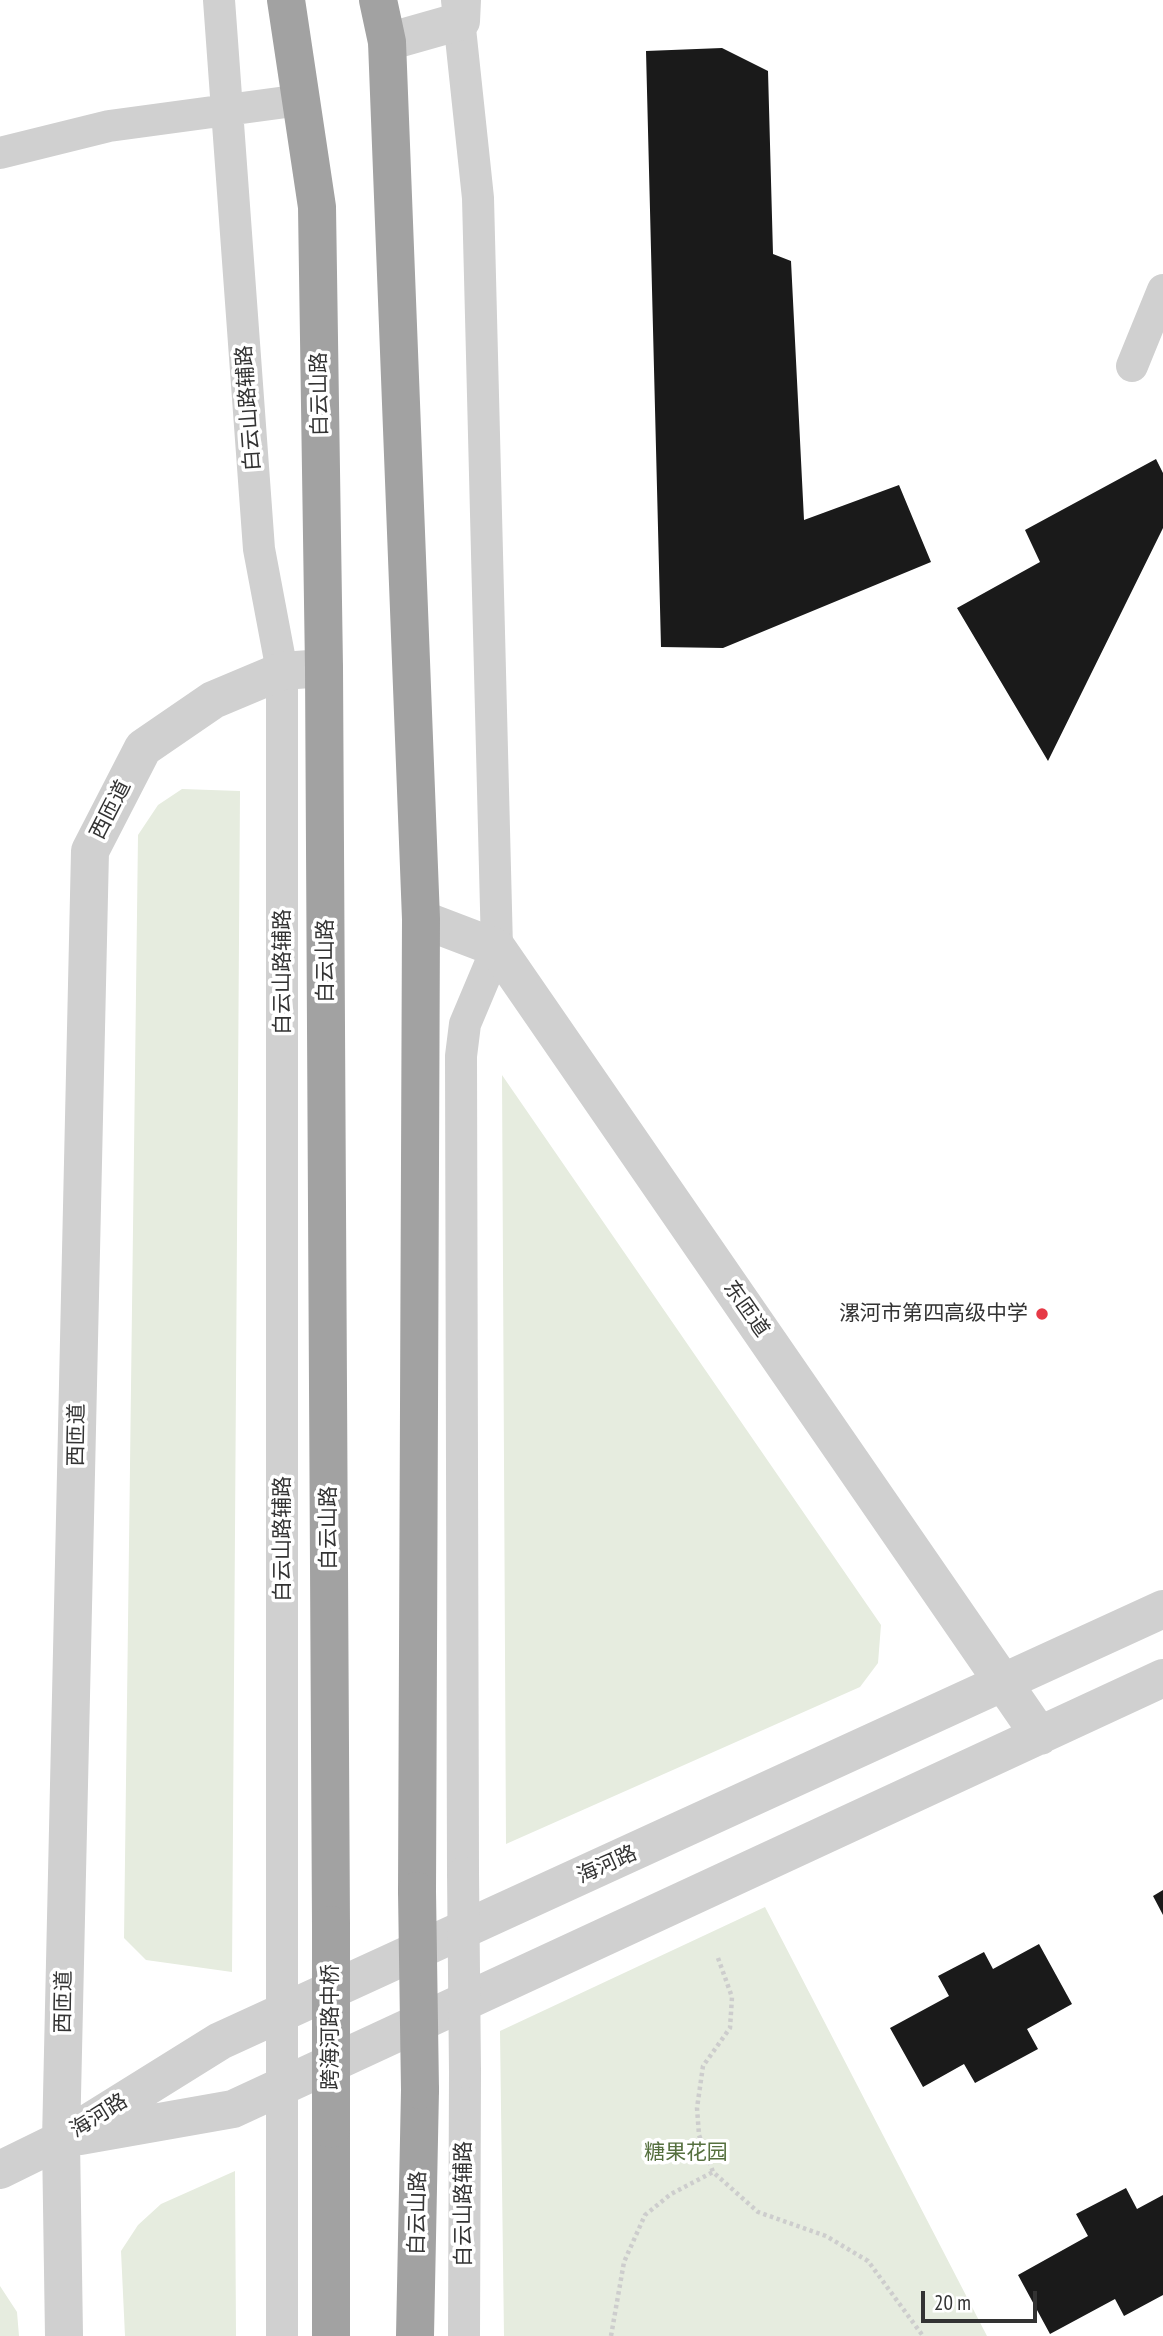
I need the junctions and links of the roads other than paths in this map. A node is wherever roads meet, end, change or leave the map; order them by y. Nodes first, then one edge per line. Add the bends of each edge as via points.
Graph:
1 (219, 0) edge
2 (286, 0) edge
3 (378, 0) edge
4 (460, 7) edge
5 (387, 42) junction
6 (301, 100) junction
7 (227, 110) junction
8 (0, 153) edge
9 (1163, 290) edge
10 (1132, 366) dead end
11 (324, 668) junction
12 (282, 671) junction
13 (421, 919) junction
14 (497, 948) junction
15 (1163, 1609) edge
16 (1163, 1678) edge
17 (1004, 1684) junction
18 (1040, 1736) junction
19 (331, 1924) joint
20 (61, 2140) junction
21 (0, 2170) edge
22 (64, 2336) edge
23 (282, 2336) edge
24 (331, 2336) edge
25 (415, 2336) edge
26 (464, 2336) edge

1 - 7 street, 白云山路辅路
2 - 6 highway, 白云山路
3 - 5 highway
4 - 5 street
4 - 14 street via 478,198
5 - 13 highway
6 - 7 street
6 - 11 highway, 白云山路 via 317,207
7 - 8 street via 109,126
7 - 12 street, 白云山路辅路 via 259,549
9 - 10 street
11 - 12 street, 西匝道
11 - 19 highway, 白云山路
12 - 20 street, 西匝道 via 214,700 143,748 90,851
12 - 23 street, 白云山路辅路, bridge
13 - 14 street
13 - 25 highway, 白云山路, bridge via 420,2090
14 - 17 street, 东匝道
14 - 26 street, 白云山路辅路, bridge via 465,1024 461,1056
15 - 17 street, 海河路
16 - 18 street, 海河路
17 - 18 street, 东匝道
17 - 20 street, 海河路 via 220,2040
18 - 20 street, 海河路 via 233,2109
19 - 24 highway, 跨海河路中桥, bridge
20 - 21 street, 海河路
20 - 22 street, 西匝道

